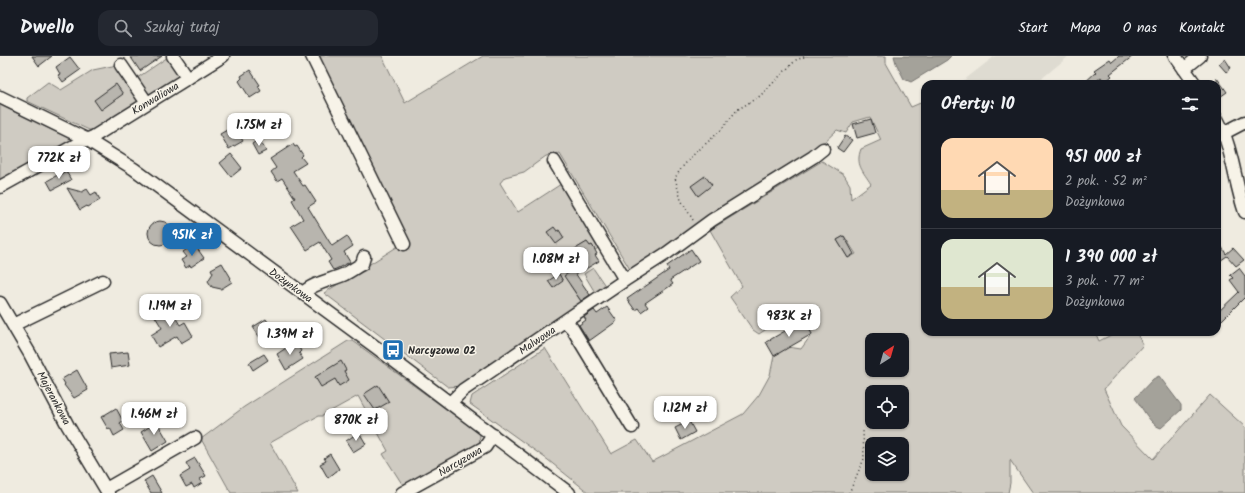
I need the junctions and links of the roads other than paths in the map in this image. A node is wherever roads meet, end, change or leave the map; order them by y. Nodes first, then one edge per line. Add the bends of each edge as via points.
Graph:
1 (173, 56) edge
2 (223, 56) edge
3 (312, 56) edge
4 (1175, 56) edge
5 (1200, 56) edge
6 (121, 65) dead end
7 (1184, 69) junction
8 (188, 78) junction
9 (1192, 80) edge
10 (0, 98) edge
11 (147, 103) junction
12 (1245, 122) edge
13 (1221, 127) edge
14 (1224, 133) junction
15 (86, 139) junction
16 (823, 148) dead end
17 (554, 161) dead end
18 (0, 187) edge
19 (1245, 212) edge
20 (404, 244) dead end
21 (364, 257) dead end
22 (625, 280) junction
23 (103, 281) dead end
24 (303, 293) junction
25 (0, 304) edge
26 (566, 321) junction
27 (13, 325) junction
28 (450, 403) junction
29 (632, 427) dead end
30 (493, 436) junction
31 (195, 438) dead end
32 (107, 491) edge
33 (402, 493) edge
34 (569, 493) edge

1 - 8 street
2 - 8 street, Konwaliowa
3 - 20 street
4 - 7 street
5 - 7 street
6 - 11 street
7 - 9 street
8 - 11 street, Konwaliowa
10 - 15 street, Dożynkowa
11 - 15 street, Konwaliowa
12 - 14 street
13 - 14 street
14 - 19 street
15 - 18 street, Konwaliowa
15 - 24 street, Dożynkowa via 134,169
16 - 22 street, Malwowa
17 - 22 street
21 - 24 street via 362,264 354,269 309,287
22 - 26 street, Malwowa
23 - 27 street
24 - 28 street, Dożynkowa
25 - 27 street, Majerankowa
26 - 28 street, Malwowa via 463,390
26 - 29 street
27 - 32 street, Majerankowa
28 - 30 street, Dożynkowa
30 - 33 street, Narcyzowa via 485,447
30 - 34 street, Dożynkowa
31 - 32 street

